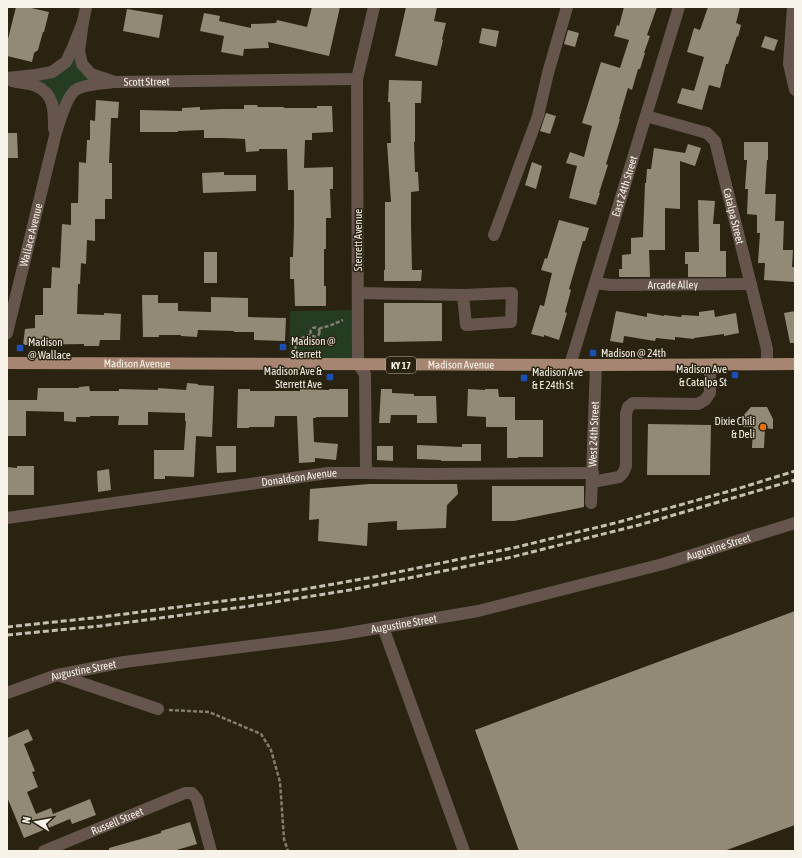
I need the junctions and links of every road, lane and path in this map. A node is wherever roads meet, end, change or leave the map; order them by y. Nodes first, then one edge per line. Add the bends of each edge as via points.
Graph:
1 (86, 7) edge
2 (374, 7) edge
3 (567, 7) edge
4 (679, 7) edge
5 (793, 7) edge
6 (82, 22) junction
7 (7, 79) edge
8 (358, 79) junction
9 (113, 82) junction
10 (795, 90) edge
11 (646, 116) junction
12 (55, 136) junction
13 (494, 235) dead end
14 (595, 283) junction
15 (751, 284) junction
16 (358, 293) junction
17 (463, 295) junction
18 (343, 320) dead end
19 (319, 329) junction
20 (7, 333) edge
21 (311, 335) junction
22 (295, 348) dead end
23 (7, 363) edge
24 (358, 364) junction
25 (767, 364) junction
26 (795, 364) edge
27 (570, 365) junction
28 (596, 365) junction
29 (710, 365) junction
30 (366, 473) junction
31 (593, 477) junction
32 (591, 503) dead end
33 (7, 518) edge
34 (795, 523) edge
35 (383, 627) junction
36 (57, 675) junction
37 (7, 693) edge
38 (158, 709) joint
39 (44, 851) edge
40 (211, 851) edge
41 (288, 851) edge
42 (464, 851) edge

1 - 6 street
2 - 8 street, Sterrett Avenue
3 - 13 street via 538,116
4 - 11 street, East 24th Street
5 - 10 street via 789,64
6 - 7 street via 66,62 52,72
6 - 9 street via 79,51 82,64 91,74
7 - 12 street via 36,86 47,93 54,106
8 - 9 street, Scott Street
8 - 16 street, Sterrett Avenue
9 - 12 street, Scott Street via 75,90 70,96
11 - 14 street, East 24th Street
11 - 15 street, Catalpa Street via 707,133 715,141
12 - 20 street, Wallace Avenue
14 - 15 street, Arcade Alley
14 - 27 street, East 24th Street
15 - 25 street, Catalpa Street via 767,349
16 - 17 street
16 - 24 street, Sterrett Avenue
17 - 17 street via 512,293 510,322 466,325
18 - 19 path
19 - 21 path via 317,336
19 - 21 path via 312,328
21 - 22 path via 299,339
23 - 24 main road, Madison Avenue / KY 17
24 - 27 main road, Madison Avenue / KY 17
24 - 30 street, Sterrett Avenue via 365,374
25 - 26 main road, Madison Avenue / KY 17
25 - 29 main road, Madison Avenue / KY 17
27 - 28 main road, Madison Avenue / KY 17
28 - 29 main road, Madison Avenue / KY 17
28 - 31 street, West 24th Street
29 - 31 street, Donaldson Avenue via 710,393 698,404 633,403 628,407 624,472 619,477
30 - 31 street, Donaldson Avenue
30 - 33 street, Donaldson Avenue via 328,474
31 - 32 street, West 24th Street
34 - 35 street, Augustine Street via 663,564 478,611
35 - 36 street, Augustine Street via 124,662
35 - 42 street
36 - 37 street, Augustine Street
36 - 38 street
38 - 41 path via 210,712 261,734 271,750 280,782 284,839
39 - 40 street, Russell Street via 185,793 192,793 197,799

